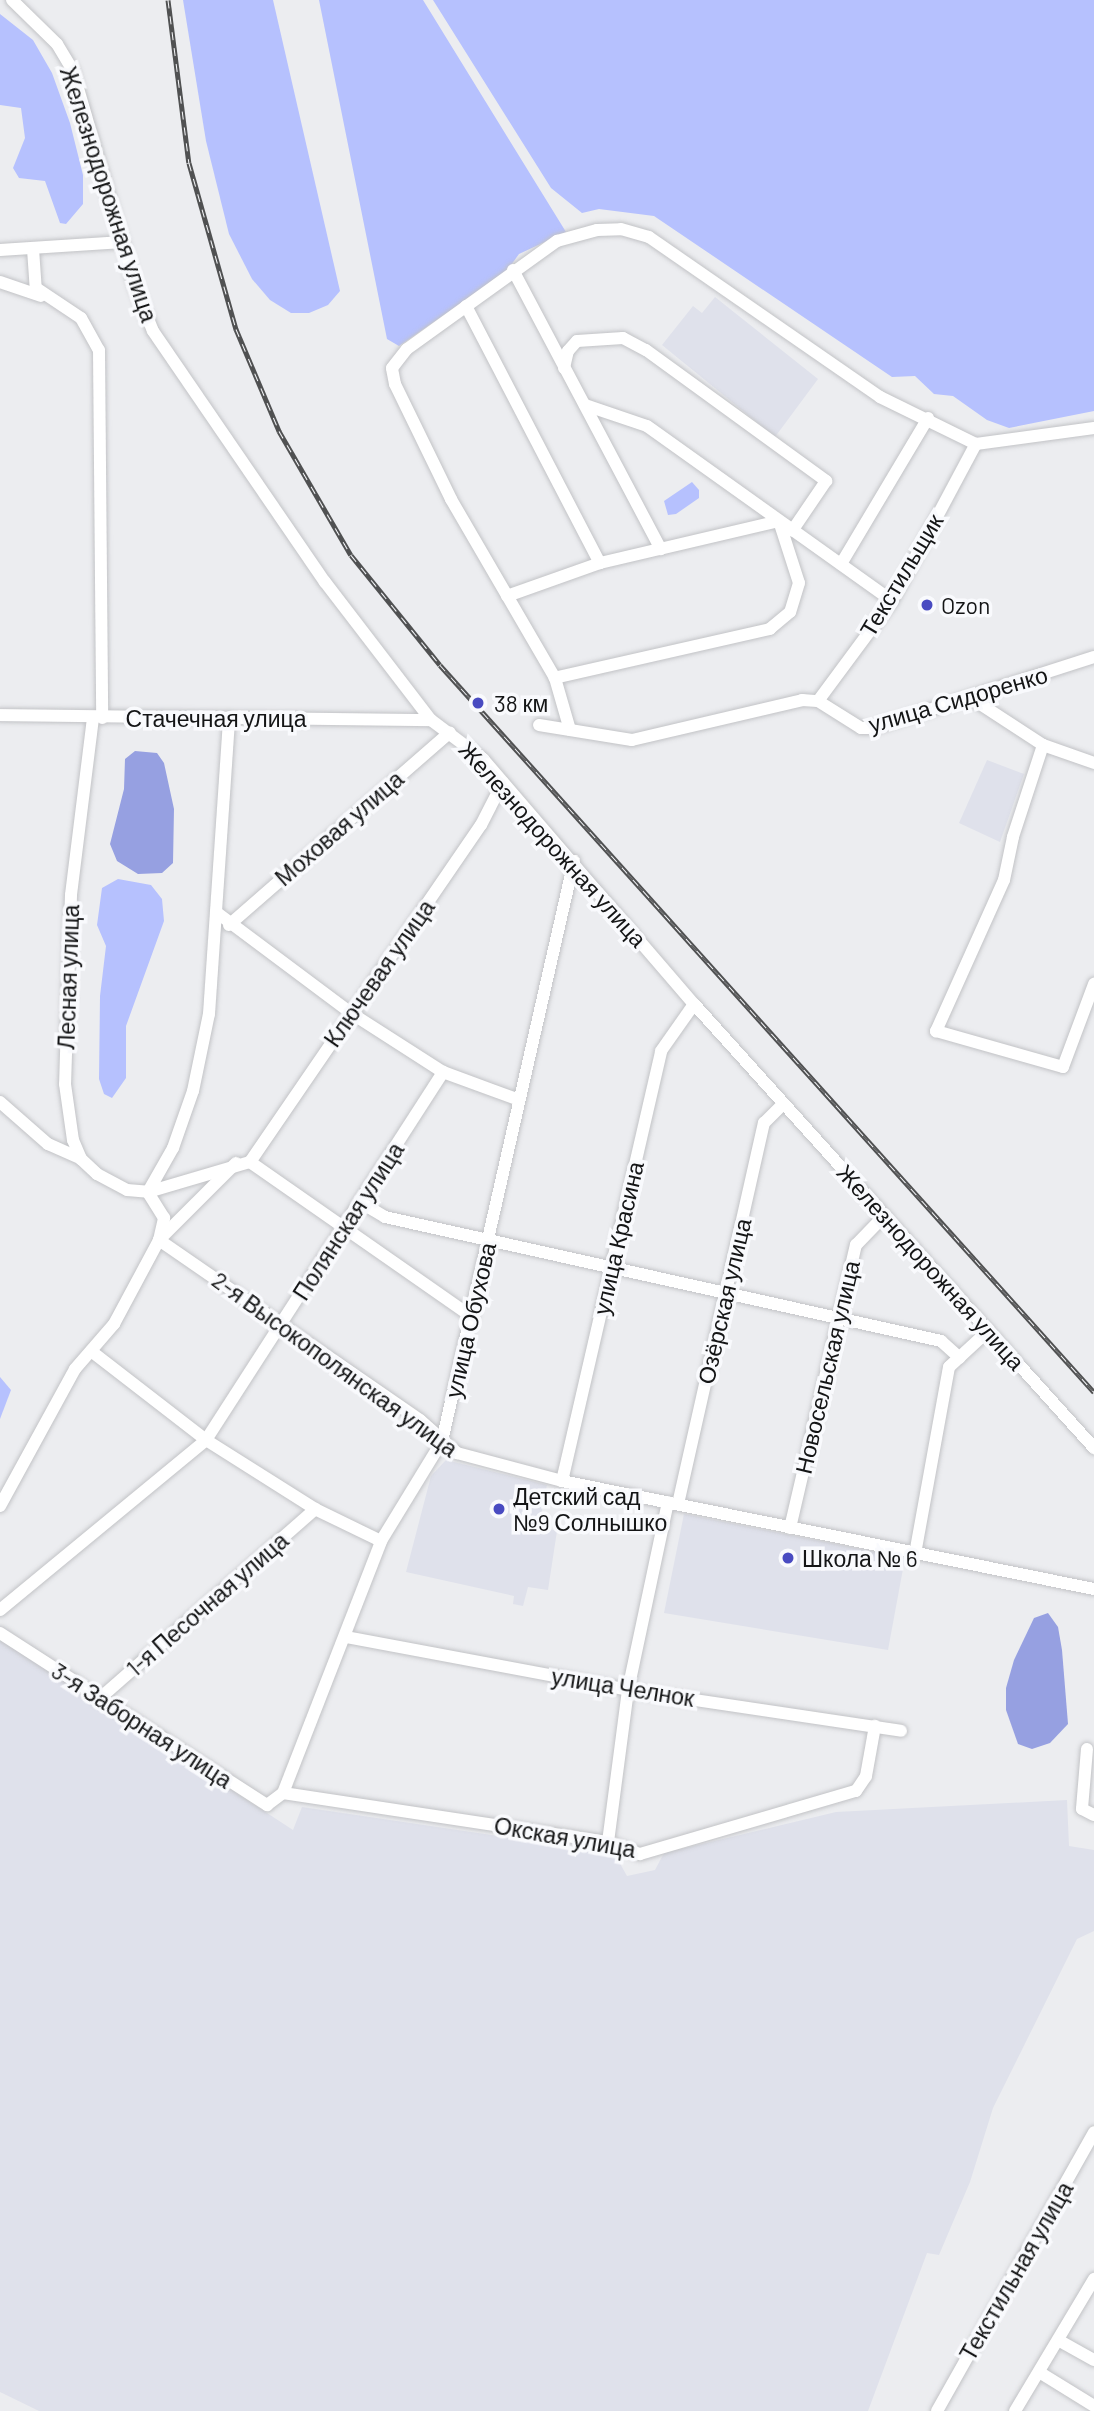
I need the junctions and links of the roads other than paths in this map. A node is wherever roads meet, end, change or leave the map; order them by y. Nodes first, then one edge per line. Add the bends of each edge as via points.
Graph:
1 (12, 0) edge
2 (122, 242) junction
3 (33, 249) junction
4 (0, 250) edge
5 (513, 270) junction
6 (0, 282) edge
7 (45, 298) junction
8 (466, 306) junction
9 (564, 368) junction
10 (585, 405) junction
11 (928, 418) junction
12 (1094, 428) edge
13 (976, 444) junction
14 (779, 521) junction
15 (792, 531) junction
16 (661, 549) junction
17 (600, 563) junction
18 (841, 564) junction
19 (507, 596) junction
20 (892, 601) junction
21 (1094, 657) edge
22 (555, 678) junction
23 (971, 698) junction
24 (818, 701) junction
25 (0, 715) edge
26 (98, 718) junction
27 (229, 718) junction
28 (431, 720) junction
29 (539, 725) dead end
30 (570, 730) junction
31 (450, 732) junction
32 (1043, 745) junction
33 (1094, 763) edge
34 (503, 782) junction
35 (574, 861) junction
36 (216, 912) junction
37 (229, 925) junction
38 (1094, 984) edge
39 (694, 1004) junction
40 (351, 1013) junction
41 (443, 1072) junction
42 (519, 1100) junction
43 (0, 1102) edge
44 (783, 1104) junction
45 (81, 1158) junction
46 (250, 1162) junction
47 (236, 1163) junction
48 (148, 1192) junction
49 (360, 1202) junction
50 (884, 1216) junction
51 (343, 1227) junction
52 (159, 1240) junction
53 (489, 1240) junction
54 (611, 1267) junction
55 (726, 1293) junction
56 (472, 1317) junction
57 (838, 1317) junction
58 (281, 1325) junction
59 (989, 1330) junction
60 (91, 1351) junction
61 (960, 1357) junction
62 (206, 1440) junction
63 (442, 1441) junction
64 (1094, 1448) edge
65 (562, 1481) junction
66 (673, 1503) junction
67 (0, 1506) edge
68 (315, 1509) junction
69 (790, 1528) junction
70 (381, 1541) junction
71 (915, 1554) junction
72 (1094, 1589) edge
73 (0, 1610) edge
74 (0, 1633) edge
75 (346, 1637) junction
76 (628, 1690) junction
77 (99, 1699) junction
78 (876, 1726) junction
79 (901, 1731) dead end
80 (1087, 1749) dead end
81 (283, 1793) junction
82 (1094, 1815) edge
83 (608, 1842) junction
84 (1094, 2132) edge
85 (1094, 2279) edge
86 (1058, 2340) junction
87 (1094, 2360) edge
88 (1039, 2371) junction
89 (1094, 2406) edge
90 (937, 2411) edge
91 (1015, 2411) edge

1 - 2 street, Железнодорожная улица via 57,44 73,71
2 - 3 street
2 - 28 street, Железнодорожная улица via 153,331 176,370 325,582
3 - 4 street
3 - 7 street via 36,288
5 - 8 street
5 - 9 street
5 - 11 street via 557,241 580,233 621,229 649,237 880,397
6 - 7 street, Лесная улица
7 - 26 street, Лесная улица via 81,318 99,350
8 - 17 street
8 - 19 street via 407,349 392,368 395,384 451,499
9 - 10 street
9 - 15 street via 568,351 577,341 623,338 646,350 826,481
10 - 14 street via 647,426
10 - 16 street
11 - 13 street
11 - 18 street
12 - 13 street
13 - 20 street, Текстильщик
14 - 15 street
14 - 16 street
14 - 22 street via 799,583 790,612 769,629
15 - 18 street
16 - 17 street
17 - 19 street
18 - 20 street
19 - 22 street
20 - 24 street, Текстильщик
21 - 23 street, улица Сидоренко
22 - 30 street
23 - 24 street, улица Сидоренко via 861,728
23 - 32 street
24 - 30 street via 802,700 632,740
25 - 26 street, Стачечная улица
26 - 27 street, Стачечная улица
26 - 45 street, Лесная улица via 71,895 65,1071 73,1140
27 - 28 street, Стачечная улица
27 - 36 street
28 - 31 street, Железнодорожная улица
29 - 30 street
31 - 34 street, Железнодорожная улица
31 - 37 street, Моховая улица
32 - 33 street
32 - 38 street via 1004,880 936,1031 1063,1067
34 - 35 street, Железнодорожная улица
34 - 40 street, Ключевая улица via 481,825
35 - 39 street, Железнодорожная улица
35 - 42 street, улица Обухова
36 - 37 street
36 - 48 street via 209,1014 193,1091 173,1148
37 - 40 street
39 - 44 street, Железнодорожная улица
39 - 54 street, улица Красина via 661,1051
40 - 41 street
40 - 46 street, Ключевая улица
41 - 42 street
41 - 49 street, Полянская улица
42 - 53 street, улица Обухова
43 - 45 street via 48,1144
44 - 50 street, Железнодорожная улица
44 - 55 street, Озёрская улица via 764,1123
45 - 48 street via 97,1174 127,1189
46 - 47 street
46 - 51 street
47 - 48 street
47 - 52 street
48 - 52 street via 164,1219
49 - 51 street, Полянская улица
49 - 53 street via 385,1217
50 - 57 street, Новосельская улица via 856,1245
50 - 59 street, Железнодорожная улица
51 - 56 street
51 - 58 street, Полянская улица
52 - 58 street, 2-я Высокополянская улица
52 - 60 street via 114,1324
53 - 54 street
53 - 56 street, улица Обухова
54 - 55 street
54 - 65 street, улица Красина
55 - 57 street
55 - 66 street, Озёрская улица
56 - 63 street, улица Обухова
57 - 61 street via 941,1341
57 - 69 street, Новосельская улица
58 - 62 street, Полянская улица
58 - 63 street, 2-я Высокополянская улица via 420,1420
59 - 61 street
59 - 64 street, Железнодорожная улица
60 - 62 street
60 - 67 street via 75,1368
61 - 71 street via 948,1367
62 - 68 street
62 - 73 street, Полянская улица
63 - 65 street, 2-я Высокополянская улица via 470,1459
63 - 70 street, улица Обухова
65 - 66 street, 2-я Высокополянская улица
66 - 69 street, 2-я Высокополянская улица
66 - 76 street, Озёрская улица
68 - 70 street
68 - 77 street, 1-я Песочная улица
69 - 71 street, 2-я Высокополянская улица
70 - 75 street, улица Обухова
71 - 72 street, 2-я Высокополянская улица
74 - 77 street, 3-я Заборная улица
75 - 76 street, улица Челнок
75 - 81 street, улица Обухова
76 - 78 street, улица Челнок
76 - 83 street, Озёрская улица
77 - 81 street, 3-я Заборная улица via 267,1805
78 - 79 street, улица Челнок
78 - 83 street, Окская улица via 866,1776 856,1791 640,1854
80 - 82 street via 1082,1809
81 - 83 street, Окская улица
84 - 90 street, Текстильная улица
85 - 86 street
86 - 87 street
86 - 88 street
88 - 89 street
88 - 91 street

